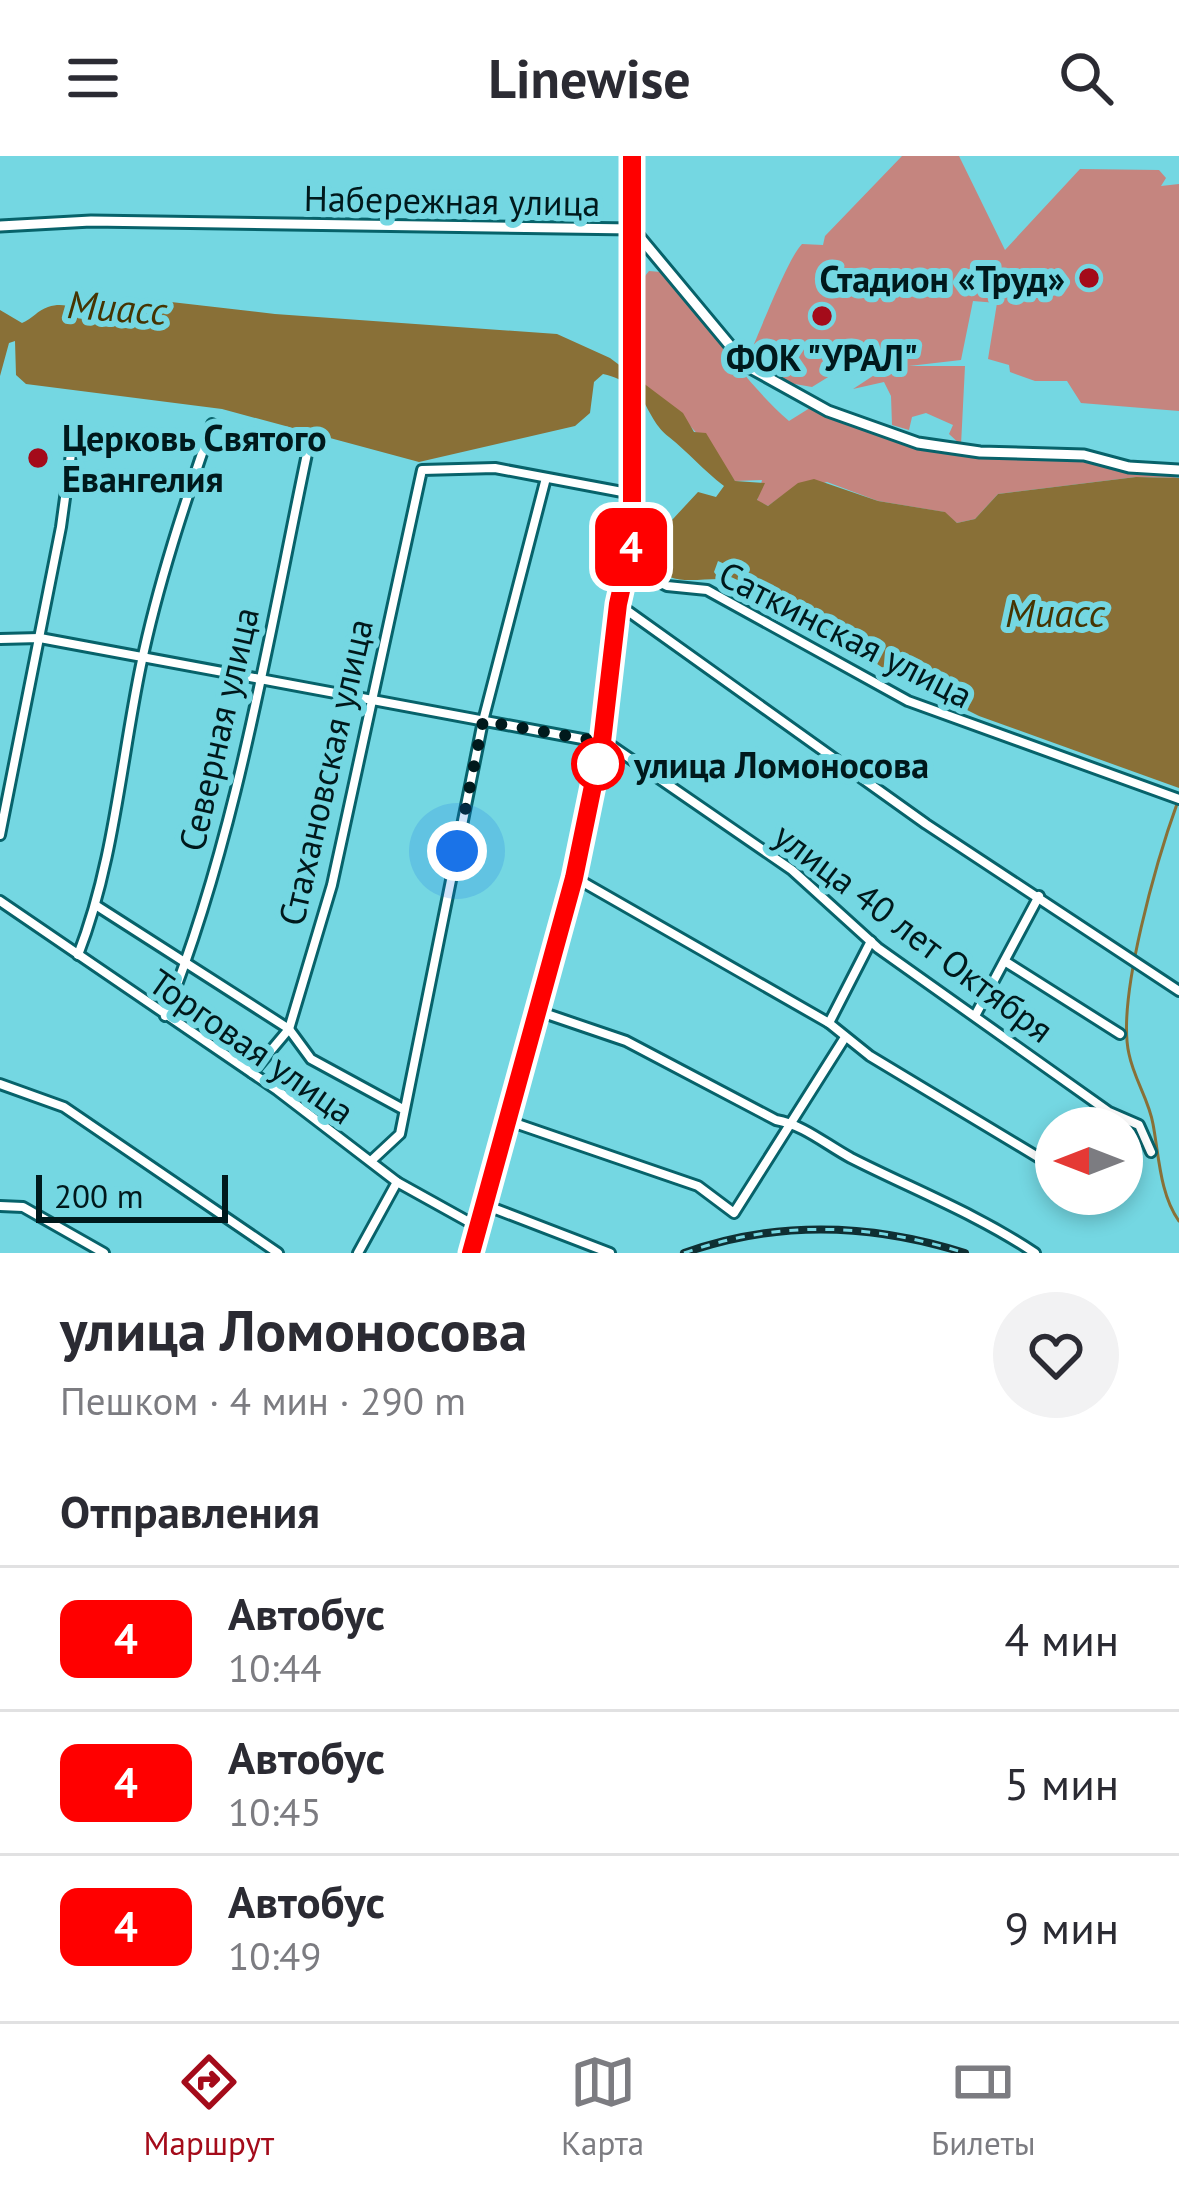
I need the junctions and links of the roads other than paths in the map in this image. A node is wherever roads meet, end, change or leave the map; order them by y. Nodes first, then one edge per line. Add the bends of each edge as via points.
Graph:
1 (632, 156) edge
2 (0, 226) edge
3 (633, 229) junction
4 (212, 424) dead end
5 (74, 432) dead end
6 (308, 449) dead end
7 (1179, 470) edge
8 (546, 478) junction
9 (633, 494) junction
10 (628, 566) junction
11 (618, 604) junction
12 (40, 638) junction
13 (0, 639) edge
14 (142, 659) junction
15 (259, 680) junction
16 (370, 701) junction
17 (483, 721) junction
18 (602, 742) junction
19 (1179, 799) edge
20 (0, 835) edge
21 (574, 878) junction
22 (1039, 896) junction
23 (0, 902) edge
24 (97, 906) junction
25 (872, 941) junction
26 (78, 955) junction
27 (187, 960) junction
28 (1006, 962) junction
29 (1179, 991) edge
30 (534, 1010) junction
31 (976, 1013) junction
32 (165, 1016) junction
33 (829, 1023) junction
34 (289, 1029) junction
35 (1120, 1034) dead end
36 (844, 1039) junction
37 (252, 1073) junction
38 (0, 1084) edge
39 (401, 1108) junction
40 (506, 1120) junction
41 (794, 1123) junction
42 (1151, 1152) dead end
43 (1035, 1155) edge
44 (371, 1162) junction
45 (397, 1182) junction
46 (485, 1205) junction
47 (0, 1206) edge
48 (478, 1227) junction
49 (104, 1253) edge
50 (278, 1253) edge
51 (358, 1253) edge
52 (471, 1253) edge
53 (610, 1253) edge
54 (1035, 1253) edge

1 - 3 street
2 - 3 street, Набережная улица
3 - 7 street, Набережная улица via 747,366 827,411 917,443 1084,454
3 - 9 street
4 - 14 street
5 - 12 street
6 - 15 street, Северная улица
8 - 9 street
8 - 16 street, Стахановская улица via 495,468 422,470
8 - 17 street
9 - 10 street
10 - 11 street
10 - 19 street, Саткинская улица via 668,586 707,590 908,701
11 - 18 street
11 - 22 street
12 - 13 street, улица 40 лет Октября
12 - 14 street, улица 40 лет Октября
12 - 20 street
14 - 15 street, улица 40 лет Октября
14 - 24 street
15 - 16 street, улица 40 лет Октября
15 - 27 street, Северная улица
16 - 17 street, улица 40 лет Октября
16 - 34 street, Стахановская улица via 332,885
17 - 18 street, улица 40 лет Октября
17 - 39 street
18 - 21 street
18 - 25 street, улица 40 лет Октября via 792,870
21 - 30 street
21 - 33 street
22 - 28 street
22 - 29 street
23 - 26 street, Торговая улица
24 - 26 street
24 - 27 street
25 - 31 street, улица 40 лет Октября
25 - 33 street
26 - 32 street, Торговая улица
27 - 32 street, Северная улица
27 - 34 street
28 - 31 street
28 - 35 street
30 - 40 street
30 - 41 street via 626,1041
31 - 42 street, улица 40 лет Октября via 1109,1112 1139,1125
32 - 37 street, Торговая улица
33 - 36 street
34 - 37 street, Стахановская улица
34 - 39 street via 311,1059
36 - 41 street
36 - 43 street
37 - 44 street, Торговая улица
38 - 50 street via 64,1107
39 - 44 street via 400,1134
40 - 41 street via 698,1186 734,1213
40 - 46 street
41 - 54 street
44 - 45 street, Торговая улица
45 - 48 street, Торговая улица
45 - 51 street
46 - 48 street
46 - 53 street
47 - 49 street via 22,1208
48 - 52 street

